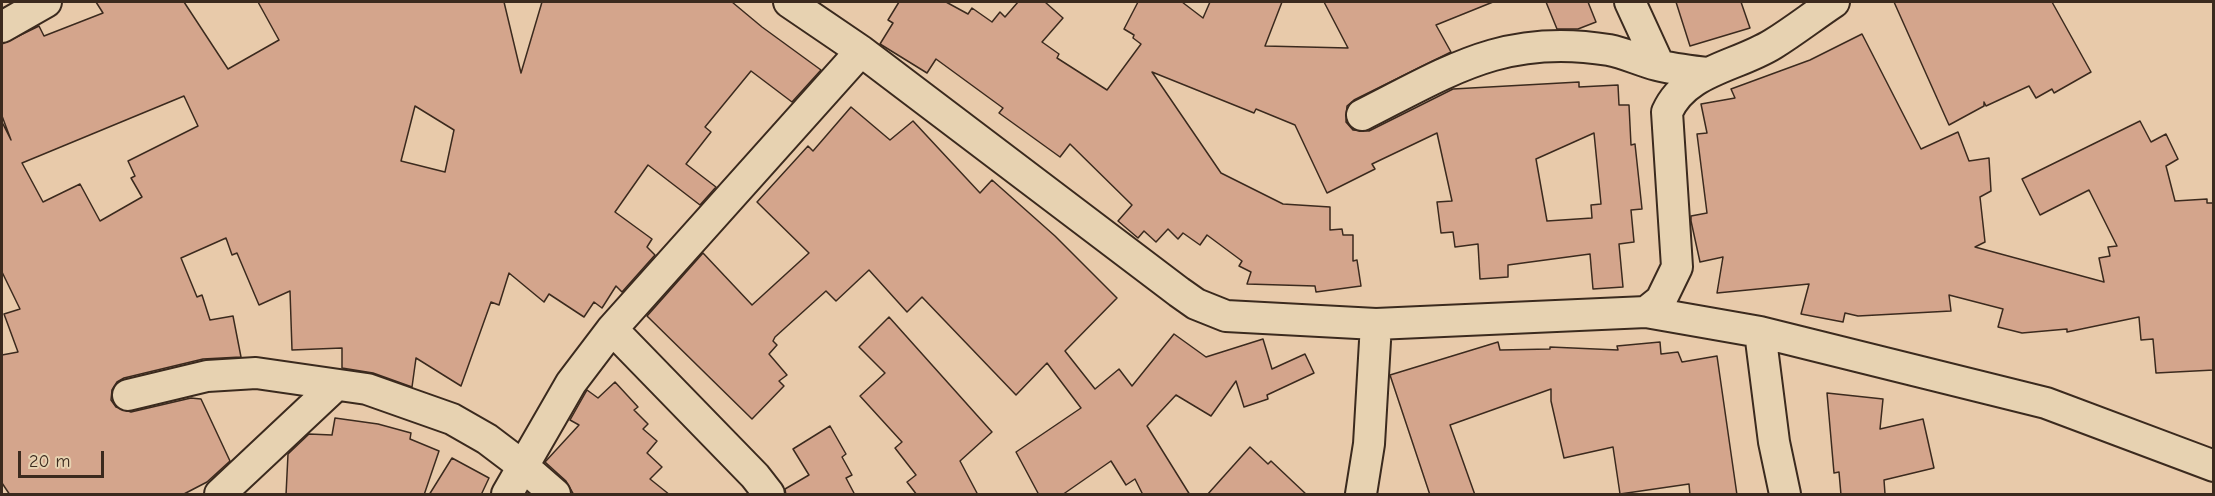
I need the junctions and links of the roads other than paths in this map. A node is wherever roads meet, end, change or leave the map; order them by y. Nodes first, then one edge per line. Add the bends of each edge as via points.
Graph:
1 (46, 2) edge
2 (789, 2) edge
3 (1630, 2) edge
4 (1833, 2) edge
5 (2, 27) edge
6 (861, 51) junction
7 (1659, 65) junction
8 (1707, 73) junction
9 (1362, 115) dead end
10 (1646, 312) junction
11 (1376, 324) junction
12 (612, 329) junction
13 (1760, 332) junction
14 (335, 386) junction
15 (129, 395) dead end
16 (2214, 466) edge
17 (525, 467) junction
18 (220, 495) edge
19 (507, 495) edge
20 (555, 495) edge
21 (768, 495) edge
22 (1361, 495) edge
23 (1785, 495) edge

1 - 5 street
2 - 6 street
3 - 7 street
4 - 8 street via 1771,45
6 - 11 street via 1196,304 1226,316
6 - 12 street
7 - 8 street
7 - 9 street via 1610,50 1539,46 1515,49 1470,61
8 - 10 street via 1674,97 1666,112 1677,267 1661,300
10 - 11 street
10 - 13 street
11 - 22 street via 1369,444
12 - 17 street via 571,383
12 - 21 street via 755,476
13 - 16 street via 2046,403
13 - 23 street
14 - 15 street via 256,374 207,376
14 - 17 street via 367,389 452,419
14 - 18 street
17 - 19 street
17 - 20 street

